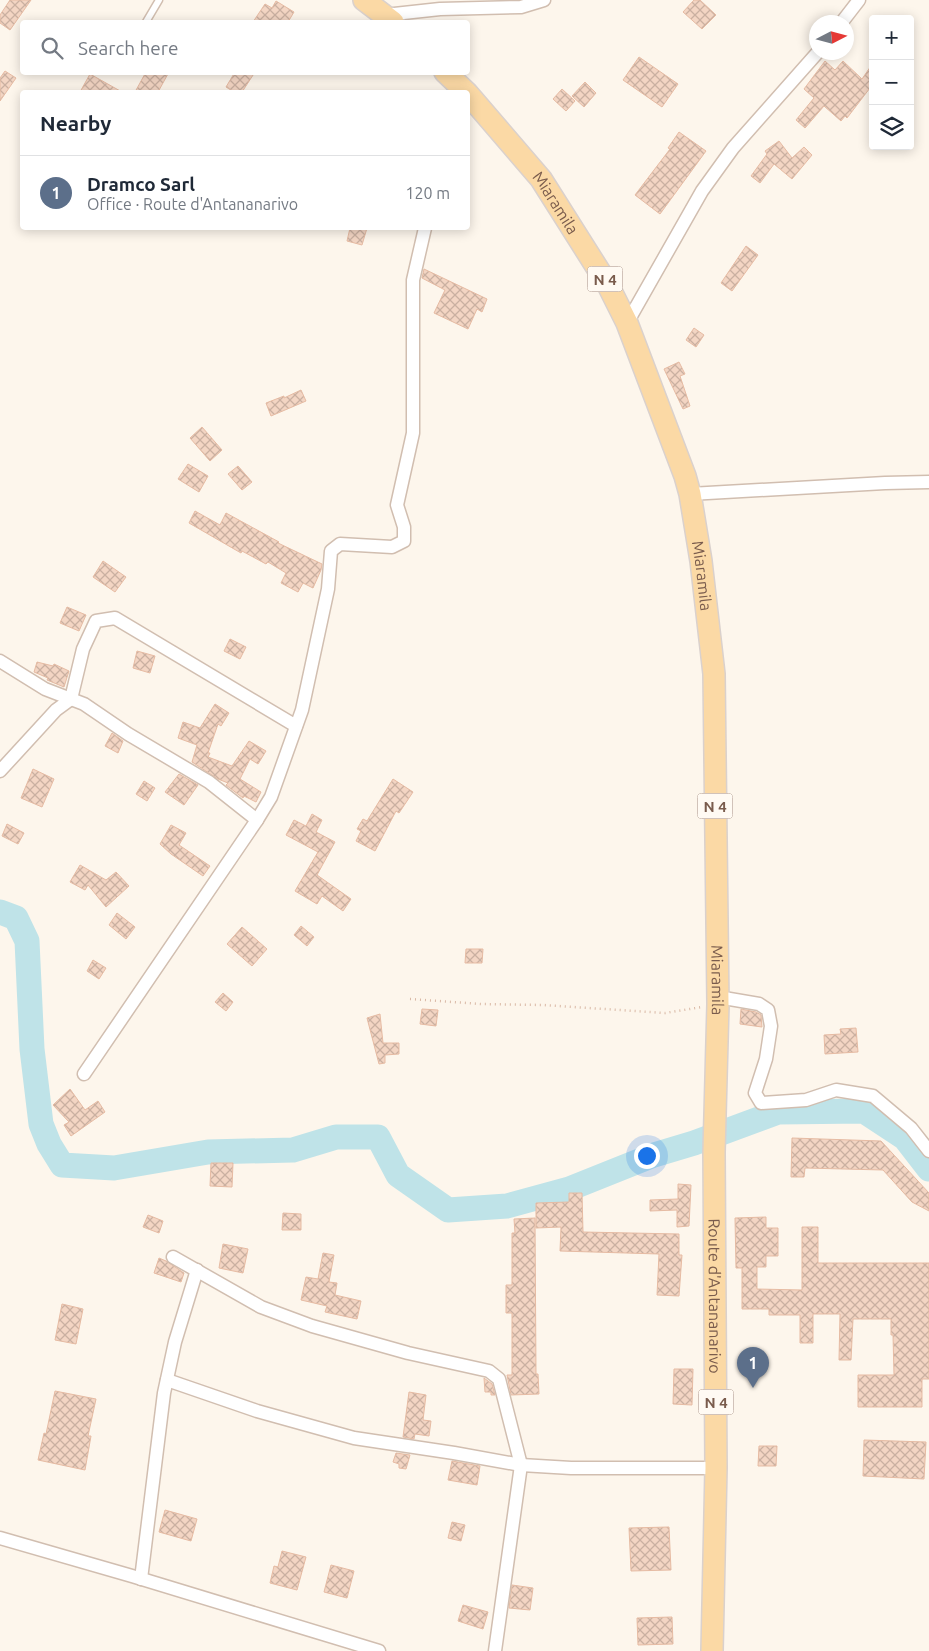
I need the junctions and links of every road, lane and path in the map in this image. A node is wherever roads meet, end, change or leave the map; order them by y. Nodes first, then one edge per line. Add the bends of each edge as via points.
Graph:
1 (159, 0) edge
2 (364, 0) edge
3 (544, 0) edge
4 (860, 0) edge
5 (848, 15) edge
6 (389, 19) edge
7 (147, 20) edge
8 (811, 60) edge
9 (448, 75) edge
10 (463, 90) edge
11 (470, 98) edge
12 (425, 230) edge
13 (627, 323) junction
14 (929, 482) edge
15 (690, 494) junction
16 (0, 661) edge
17 (70, 699) junction
18 (296, 726) junction
19 (0, 771) edge
20 (257, 820) junction
21 (410, 999) dead end
22 (718, 1000) junction
23 (84, 1074) dead end
24 (715, 1121) joint
25 (929, 1151) edge
26 (173, 1257) dead end
27 (196, 1270) junction
28 (167, 1380) junction
29 (521, 1466) junction
30 (716, 1468) junction
31 (0, 1538) edge
32 (141, 1579) junction
33 (379, 1651) edge
34 (495, 1651) edge
35 (712, 1651) edge

1 - 7 lane
2 - 6 main road
3 - 6 street via 521,7 440,9
4 - 5 street
8 - 13 street via 734,148 702,191
9 - 10 main road, Miaramila / N 4
11 - 13 main road, Miaramila / N 4 via 541,179 608,285
12 - 18 street via 413,280 413,433 396,505 404,527 404,541 392,547 340,544 331,551 328,589
13 - 15 main road, Miaramila / N 4
14 - 15 street
15 - 22 main road, Miaramila / N 4 via 714,674
16 - 17 street via 45,689
17 - 18 street via 83,649 96,622 115,618
17 - 19 street
17 - 20 street via 84,704 208,782
18 - 20 street via 271,797
20 - 23 street
21 - 22 path via 664,1013
22 - 24 main road, Miaramila / N 4
22 - 25 street via 759,1004 768,1010 771,1026 766,1059 755,1093 761,1103 806,1100 836,1090 873,1096 911,1128
24 - 30 main road, Route d'Antananarivo / N 4
26 - 27 street
27 - 28 street
27 - 29 street via 261,1307 312,1326 408,1353 489,1371 499,1379
28 - 29 street via 257,1411 354,1438
28 - 32 street
29 - 30 street
29 - 34 street
30 - 35 main road, Route d'Antananarivo / N 4
31 - 32 street
32 - 33 street

